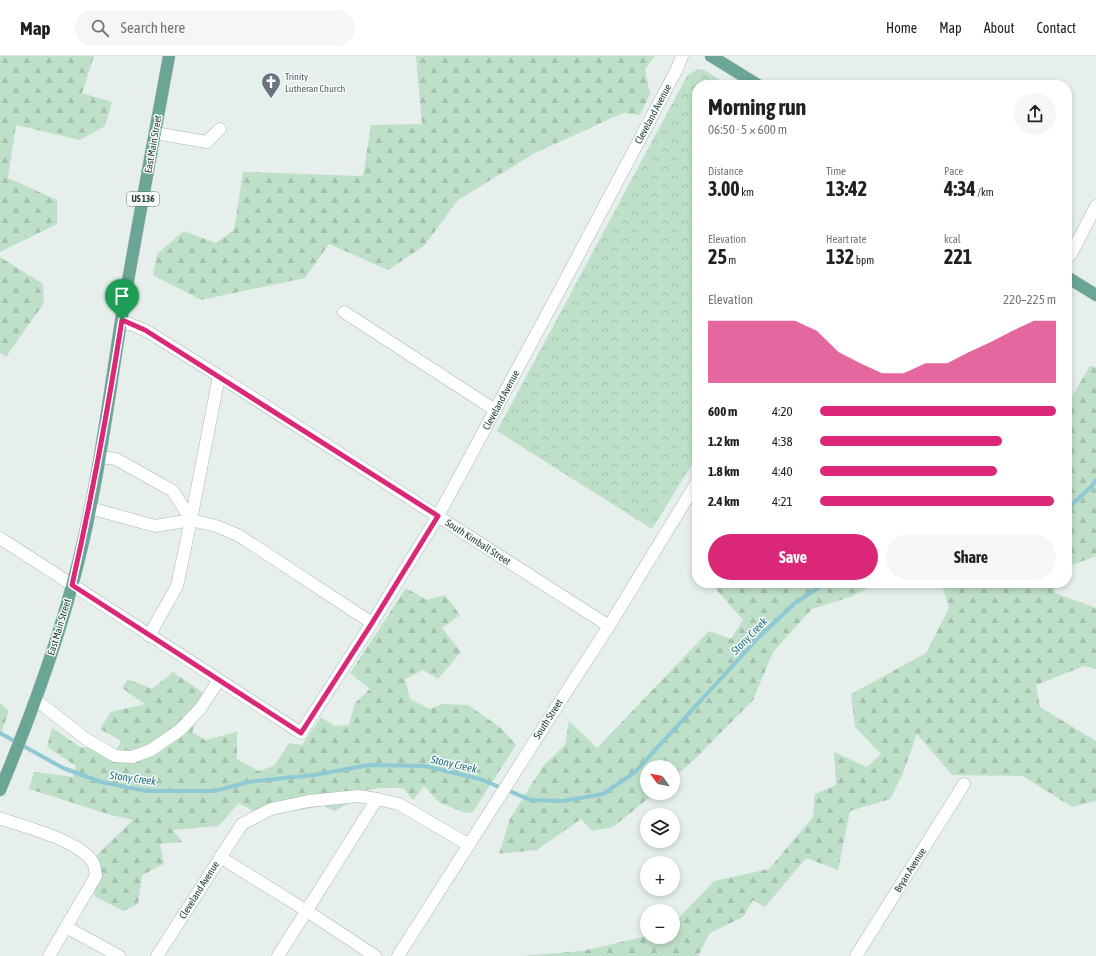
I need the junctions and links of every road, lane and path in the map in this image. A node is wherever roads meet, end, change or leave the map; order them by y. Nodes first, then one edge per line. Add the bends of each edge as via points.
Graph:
1 (169, 56) edge
2 (682, 56) edge
3 (711, 56) edge
4 (750, 80) edge
5 (220, 130) dead end
6 (155, 133) junction
7 (1096, 206) edge
8 (1072, 252) edge
9 (1072, 280) edge
10 (1096, 295) edge
11 (344, 312) dead end
12 (122, 320) junction
13 (219, 376) junction
14 (495, 410) junction
15 (100, 457) junction
16 (692, 499) edge
17 (90, 508) junction
18 (438, 516) junction
19 (191, 520) junction
20 (0, 538) edge
21 (72, 585) junction
22 (372, 623) junction
23 (609, 626) junction
24 (149, 636) junction
25 (218, 680) junction
26 (35, 701) junction
27 (964, 784) dead end
28 (0, 790) edge
29 (378, 800) junction
30 (0, 818) edge
31 (469, 845) junction
32 (220, 857) junction
33 (307, 911) junction
34 (66, 927) junction
35 (49, 956) edge
36 (119, 956) edge
37 (157, 956) edge
38 (278, 956) edge
39 (375, 956) edge
40 (398, 956) edge
41 (856, 956) edge

1 - 6 main road, East Main Street / US 136
2 - 14 street, Cleveland Avenue via 674,76
3 - 4 main road
5 - 6 street via 207,142
6 - 12 main road, East Main Street / US 136
7 - 8 street
9 - 10 main road
11 - 14 street
12 - 13 street, South Kimball Street via 145,330
12 - 15 main road, East Main Street / US 136
13 - 18 street, South Kimball Street
13 - 19 street
14 - 18 street, Cleveland Avenue
15 - 17 main road, East Main Street / US 136
15 - 19 street via 116,459 173,491
16 - 23 street, South Street
17 - 19 street via 155,526
17 - 21 main road, East Main Street / US 136
18 - 22 street, Cleveland Avenue
18 - 23 street, South Kimball Street
19 - 22 street via 238,535
19 - 24 street via 177,586
20 - 21 street
21 - 24 street
21 - 26 main road, East Main Street / US 136
22 - 25 street, Cleveland Avenue via 301,733
23 - 31 street, South Street
24 - 25 street
25 - 26 street via 200,709 180,730 151,750 132,757 115,756 86,739
26 - 28 main road, East Main Street / US 136
27 - 41 street, Bryan Avenue
29 - 31 street via 399,804
29 - 32 street, Cleveland Avenue via 358,796 308,801 271,809 242,824
29 - 33 street
30 - 34 street via 60,839 93,861 96,876
31 - 40 street, South Street
32 - 33 street
32 - 37 street, Cleveland Avenue
33 - 38 street
33 - 39 street
34 - 35 street
34 - 36 street

